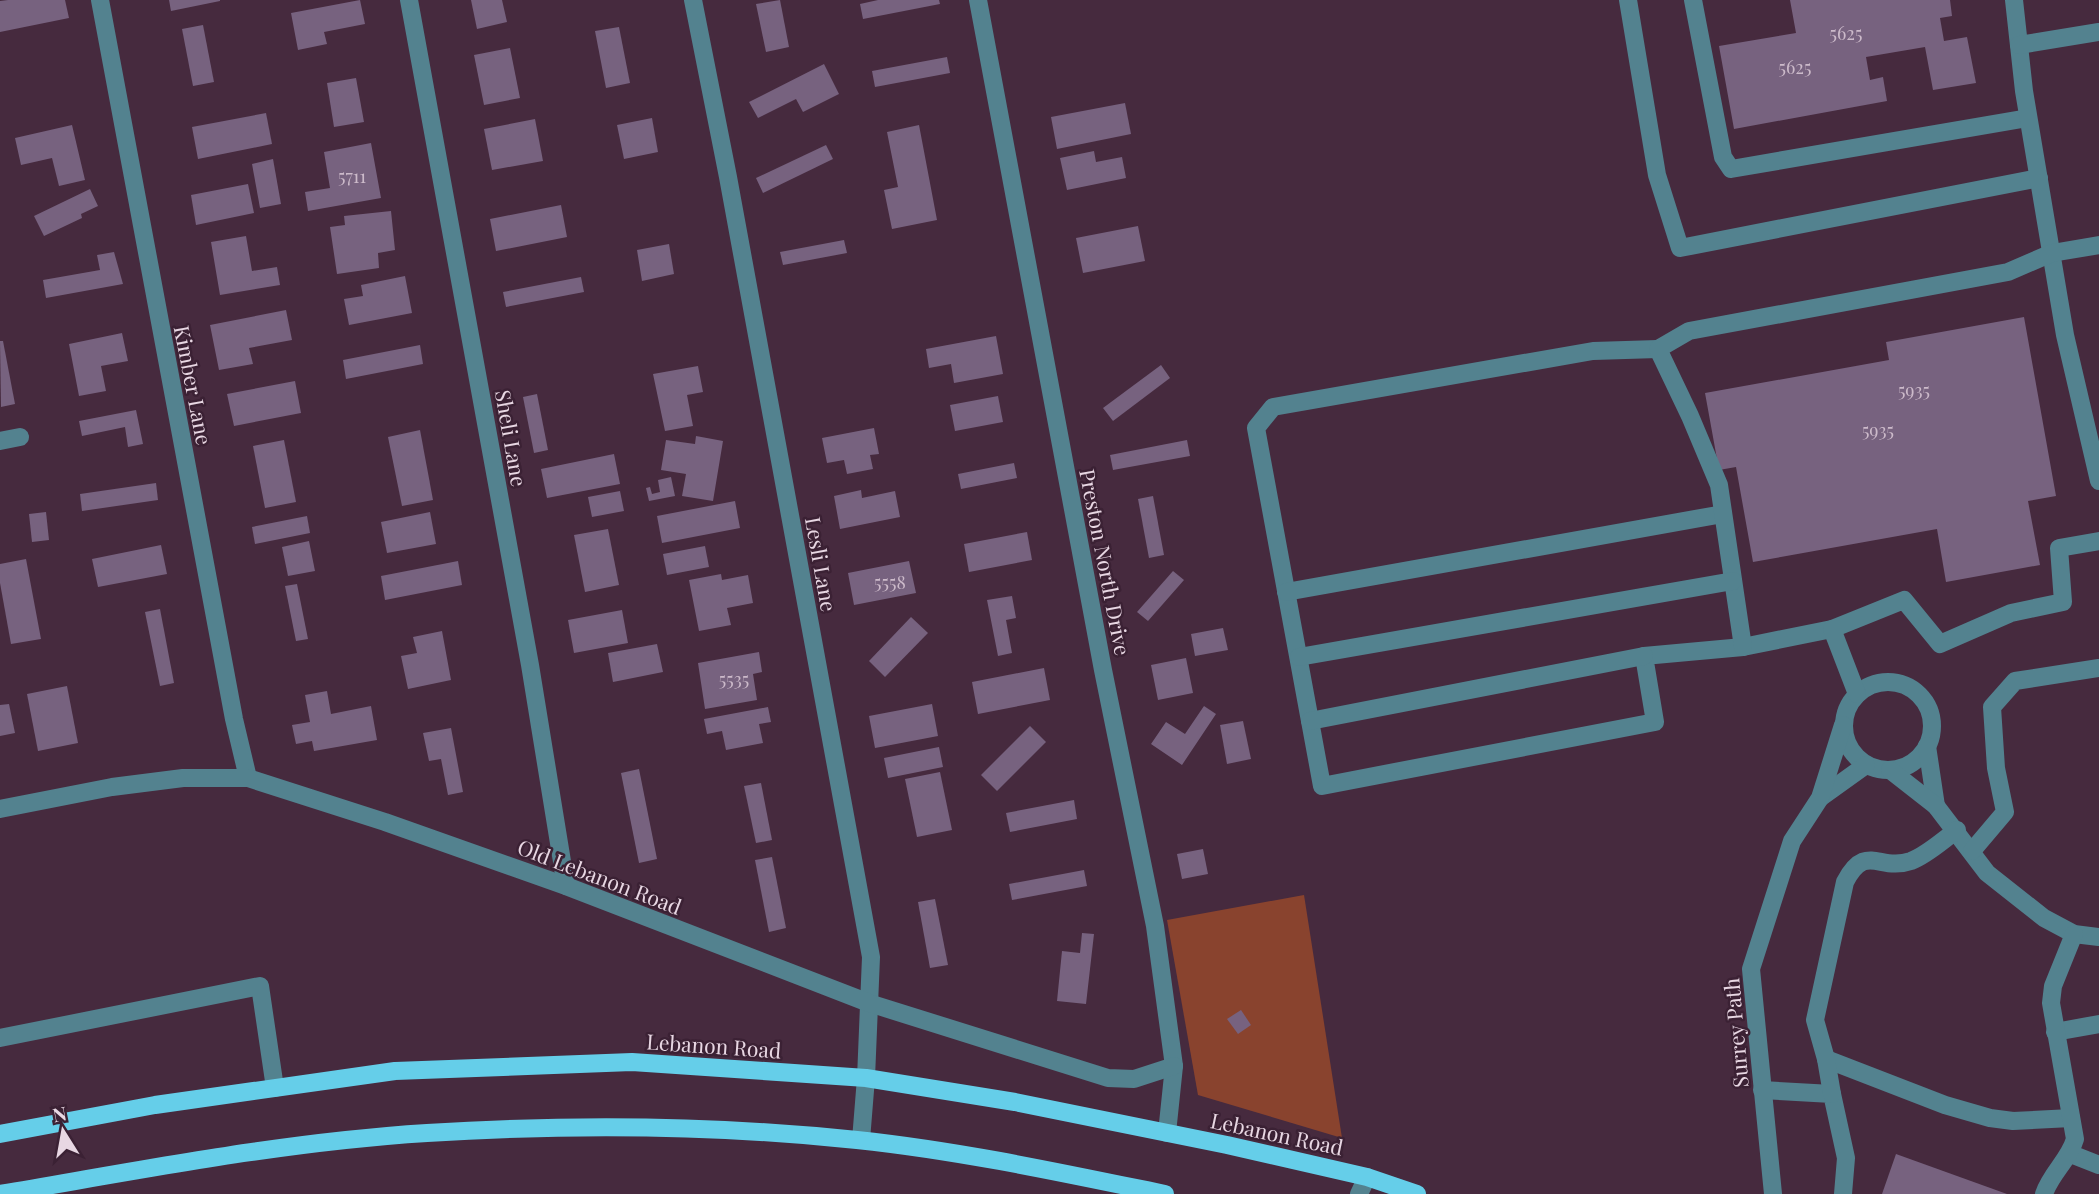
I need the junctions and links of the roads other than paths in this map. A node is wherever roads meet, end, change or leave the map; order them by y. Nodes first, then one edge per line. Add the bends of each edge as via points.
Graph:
1 (100, 0) edge
2 (409, 0) edge
3 (693, 0) edge
4 (978, 0) edge
5 (1628, 0) edge
6 (1693, 0) edge
7 (2014, 0) edge
8 (2099, 32) edge
9 (2019, 45) junction
10 (2028, 118) junction
11 (2039, 178) junction
12 (2099, 245) edge
13 (2052, 253) junction
14 (1658, 349) junction
15 (20, 437) dead end
16 (0, 441) edge
17 (2099, 481) edge
18 (1723, 514) junction
19 (2099, 541) edge
20 (1733, 581) junction
21 (1286, 592) junction
22 (1832, 629) junction
23 (1742, 647) junction
24 (1644, 656) junction
25 (1299, 657) junction
26 (2099, 668) edge
27 (1857, 694) junction
28 (1310, 721) junction
29 (1843, 725) junction
30 (1927, 746) junction
31 (1866, 765) junction
32 (1890, 770) junction
33 (248, 778) junction
34 (1821, 798) junction
35 (1936, 806) junction
36 (0, 809) edge
37 (1957, 831) junction
38 (1972, 851) junction
39 (566, 886) junction
40 (2074, 934) junction
41 (2099, 937) edge
42 (869, 1003) junction
43 (2099, 1024) edge
44 (2055, 1032) junction
45 (0, 1038) edge
46 (1826, 1059) junction
47 (1174, 1066) junction
48 (866, 1078) junction
49 (275, 1088) junction
50 (1762, 1090) junction
51 (1832, 1094) junction
52 (2071, 1118) junction
53 (1167, 1133) junction
54 (0, 1134) edge
55 (861, 1140) junction
56 (2071, 1154) junction
57 (2099, 1165) edge
58 (1367, 1185) edge
59 (0, 1194) edge
60 (1165, 1194) edge
61 (1359, 1194) edge
62 (1417, 1194) edge
63 (1773, 1194) edge
64 (1843, 1194) edge
65 (2044, 1194) edge

1 - 33 street, Kimber Lane
2 - 39 street, Sheli Lane
3 - 42 street, Lesli Lane via 871,957
4 - 47 street, Preston North Drive via 1102,670 1155,926
5 - 11 street via 1657,175 1680,248
6 - 10 street via 1723,157 1731,169
7 - 9 street
8 - 9 street
9 - 10 street
10 - 11 street
11 - 13 street
12 - 13 street
13 - 14 street via 2008,272 1689,331
13 - 17 street via 2065,335
14 - 18 street via 1719,485
14 - 21 street via 1593,352 1273,407 1256,428
15 - 16 street
18 - 20 street
18 - 21 street
19 - 22 street via 2059,548 2063,602 2011,613 1940,644 1904,600
20 - 23 street
20 - 25 street
21 - 25 street
22 - 23 street
22 - 27 street
23 - 24 street
24 - 28 street
24 - 28 street via 1656,722 1322,786
25 - 28 street
26 - 38 street via 2015,681 1992,707 1996,768 2005,812
27 - 29 street, Surrey Path
27 - 30 street via 1875,684 1896,682 1915,691 1927,706 1932,726
29 - 31 street via 1847,743
29 - 34 street, Surrey Path
30 - 32 street via 1914,762
30 - 35 street
31 - 32 street
31 - 34 street, Surrey Path
32 - 35 street
33 - 36 street, Old Lebanon Road via 183,778
33 - 39 street, Old Lebanon Road
34 - 50 street, Surrey Path via 1792,841 1751,969
35 - 37 street
37 - 38 street
37 - 46 street via 1911,861 1866,860 1854,865 1845,882 1815,1020
38 - 40 street via 1987,873 2044,918
39 - 42 street, Old Lebanon Road
40 - 41 street
40 - 44 street via 2053,986
42 - 47 street, Old Lebanon Road via 1108,1079 1134,1079
42 - 48 street, Lesli Lane
43 - 44 street
44 - 52 street
45 - 49 street via 260,986
46 - 51 street
46 - 52 street via 1990,1118
47 - 53 street, Preston North Drive
48 - 49 main road, Lebanon Road via 632,1062 395,1071
48 - 53 main road, Lebanon Road
48 - 55 street, Lesli Lane
49 - 54 main road, Lebanon Road
50 - 51 street
50 - 63 street, Surrey Path
51 - 64 street via 1846,1157
52 - 56 street via 2075,1139
53 - 58 main road, Lebanon Road
55 - 59 main road via 688,1128 424,1133 262,1150
55 - 60 main road via 1007,1162
56 - 57 street
56 - 65 street
58 - 61 street
58 - 62 main road, Lebanon Road

